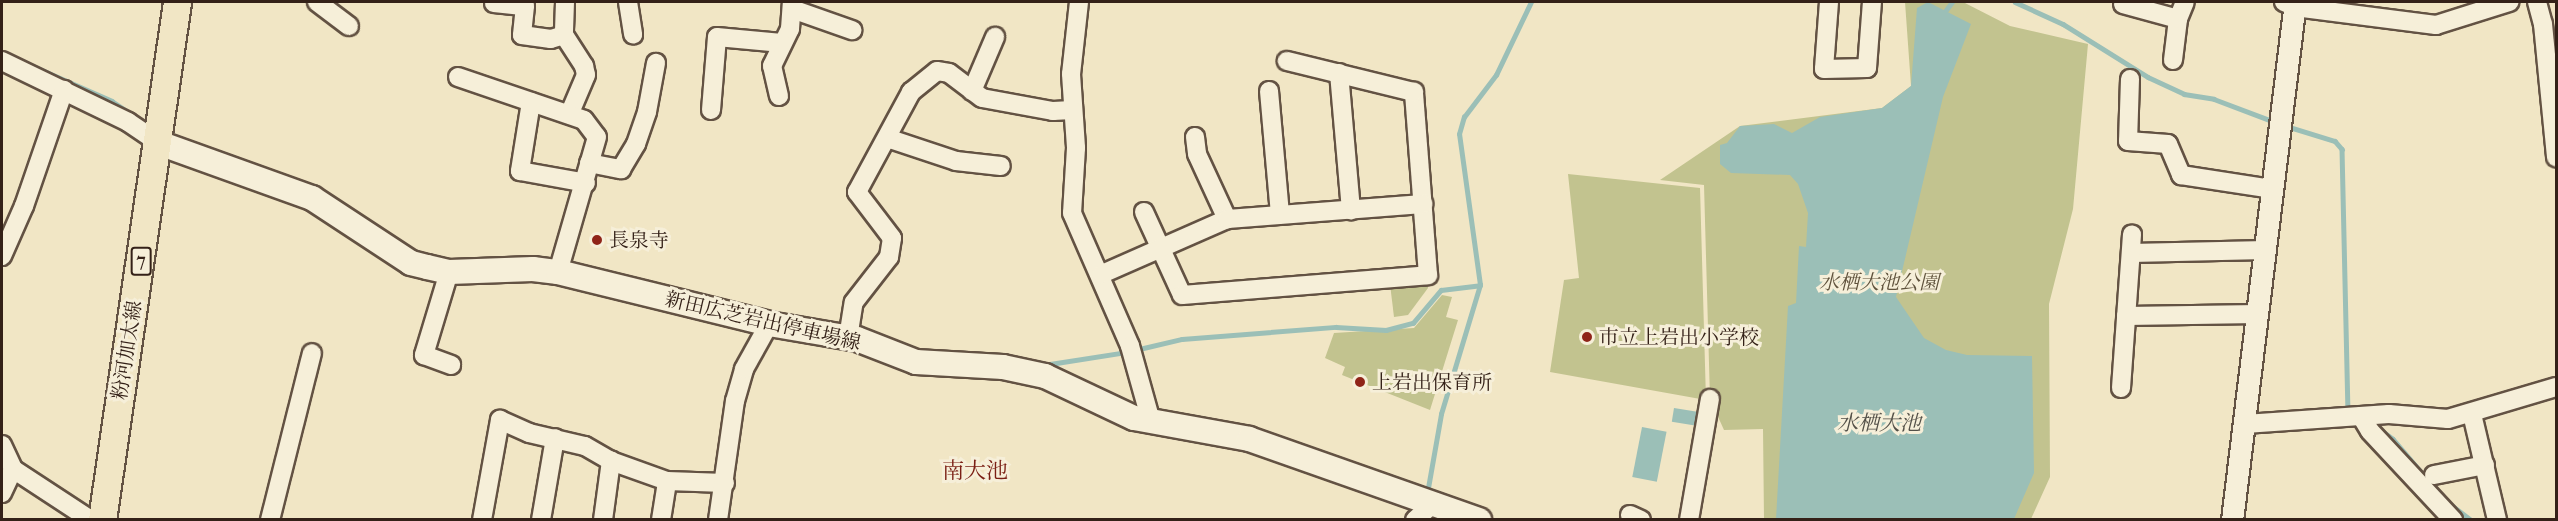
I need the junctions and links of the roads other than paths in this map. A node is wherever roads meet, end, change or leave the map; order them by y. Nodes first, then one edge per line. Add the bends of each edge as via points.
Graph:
1 (177, 2) edge
2 (317, 2) edge
3 (565, 2) edge
4 (628, 2) edge
5 (1079, 2) edge
6 (1829, 2) edge
7 (1872, 2) edge
8 (2185, 2) edge
9 (2509, 2) edge
10 (2537, 2) edge
11 (494, 3) edge
12 (2291, 3) edge
13 (2122, 4) dead end
14 (792, 5) edge
15 (2178, 19) junction
16 (349, 26) dead end
17 (2550, 27) edge
18 (852, 30) dead end
19 (564, 35) junction
20 (633, 35) dead end
21 (995, 37) dead end
22 (782, 43) junction
23 (2174, 60) dead end
24 (2, 61) edge
25 (1287, 61) dead end
26 (656, 63) dead end
27 (1339, 73) junction
28 (458, 77) dead end
29 (2130, 79) dead end
30 (64, 90) junction
31 (1269, 91) dead end
32 (972, 92) junction
33 (779, 96) dead end
34 (531, 102) junction
35 (1072, 110) junction
36 (711, 111) dead end
37 (569, 115) junction
38 (1195, 136) dead end
39 (887, 138) junction
40 (159, 143) junction
41 (2556, 157) edge
42 (589, 163) junction
43 (1001, 166) dead end
44 (586, 183) junction
45 (2273, 189) junction
46 (1423, 204) junction
47 (1352, 210) junction
48 (1144, 212) dead end
49 (1280, 215) junction
50 (1227, 219) junction
51 (2132, 234) dead end
52 (1160, 247) junction
53 (2266, 250) junction
54 (2131, 253) junction
55 (2, 256) edge
56 (449, 272) junction
57 (558, 272) junction
58 (1102, 274) junction
59 (2258, 314) junction
60 (2126, 316) junction
61 (769, 324) junction
62 (848, 338) junction
63 (312, 353) dead end
64 (451, 365) dead end
65 (2556, 387) edge
66 (2121, 388) dead end
67 (1710, 399) dead end
68 (2472, 414) junction
69 (2361, 416) junction
70 (1151, 421) junction
71 (2244, 424) junction
72 (555, 438) junction
73 (2, 445) edge
74 (611, 461) junction
75 (2485, 465) junction
76 (13, 469) junction
77 (2434, 475) dead end
78 (667, 481) junction
79 (725, 483) junction
80 (2, 493) edge
81 (1435, 502) junction
82 (91, 519) edge
83 (102, 519) edge
84 (270, 519) edge
85 (482, 519) edge
86 (541, 519) edge
87 (603, 519) edge
88 (661, 519) edge
89 (718, 519) edge
90 (1415, 519) edge
91 (1479, 519) edge
92 (1689, 519) edge
93 (2232, 519) edge
94 (2452, 519) edge
95 (2496, 519) edge

1 - 40 main road, 粉河加太線 / 7
2 - 16 street
3 - 19 street
4 - 20 street
5 - 35 street via 1071,74
6 - 7 street via 1824,69 1867,68
8 - 15 street
9 - 12 street via 2436,25
10 - 17 street
11 - 19 street via 525,6 522,34 551,39
12 - 45 street
13 - 15 street
14 - 18 street
14 - 22 street via 790,29
15 - 23 street
17 - 41 street
19 - 37 street via 586,75
21 - 32 street
22 - 33 street via 772,66
22 - 36 street via 717,37
24 - 30 street
25 - 27 street
26 - 42 street via 647,112 636,144 621,169
27 - 46 street via 1414,92
27 - 47 street
28 - 34 street
29 - 45 street via 2128,141 2168,144 2181,175
30 - 40 street via 128,122
30 - 55 street via 24,206
31 - 49 street
32 - 35 street via 995,101
32 - 39 street via 949,73 937,71 911,92
34 - 37 street
34 - 44 street via 520,171
35 - 58 street via 1076,148 1072,213
37 - 42 street via 584,120 597,137
38 - 50 street via 1197,154
39 - 43 street via 956,161
39 - 62 street via 857,192 892,238 889,257 854,302
40 - 56 main road, 新田広芝岩出停車場線 via 312,198 411,263
40 - 83 main road, 粉河加太線 / 7
42 - 44 street
44 - 57 street
45 - 53 street
46 - 47 street
46 - 52 street via 1428,275 1182,295
47 - 49 street
48 - 52 street
49 - 50 street
50 - 52 street
51 - 54 street
52 - 58 street
53 - 54 street
53 - 59 street
54 - 60 street
56 - 57 main road, 新田広芝岩出停車場線
56 - 64 street via 424,355
57 - 61 main road, 新田広芝岩出停車場線
58 - 70 street via 1130,346
59 - 60 street
59 - 71 street
60 - 66 street
61 - 62 main road, 新田広芝岩出停車場線
61 - 79 street via 744,369 735,401
62 - 70 main road, 新田広芝岩出停車場線 via 916,362 1003,367 1046,375 1134,418
63 - 84 street
65 - 68 street
67 - 92 street
68 - 69 street via 2448,419
68 - 75 street
69 - 71 street
69 - 94 street via 2370,431
70 - 81 main road, 新田広芝岩出停車場線 via 1249,439
71 - 93 street
72 - 74 street via 585,446
72 - 85 street via 529,433 500,420
72 - 86 street
73 - 76 street
74 - 78 street
74 - 87 street
75 - 77 street
75 - 95 street
76 - 80 street
76 - 82 street
78 - 79 street
78 - 88 street
79 - 89 street
81 - 90 street
81 - 91 main road, 新田広芝岩出停車場線

